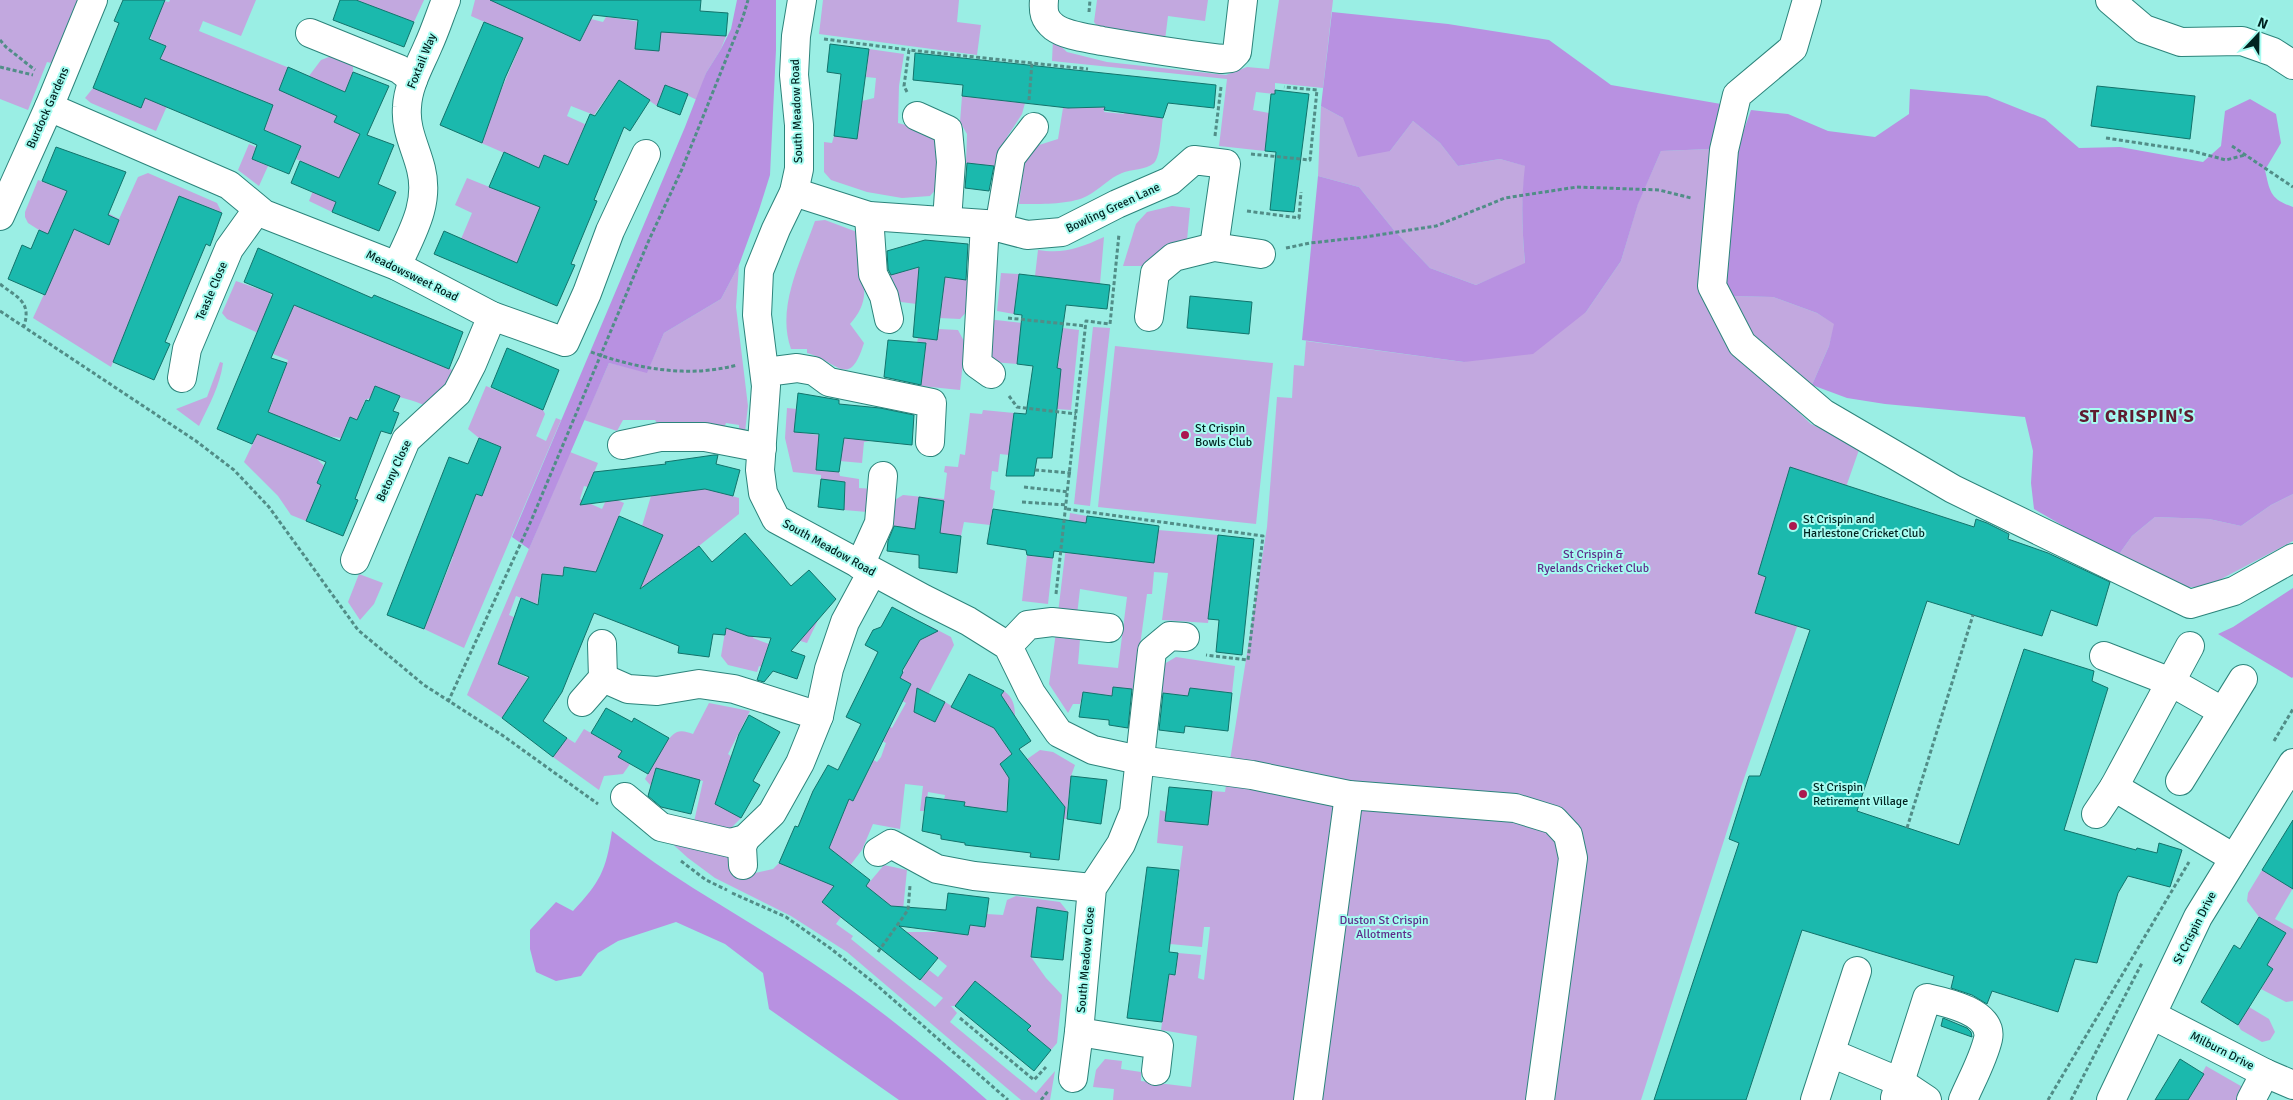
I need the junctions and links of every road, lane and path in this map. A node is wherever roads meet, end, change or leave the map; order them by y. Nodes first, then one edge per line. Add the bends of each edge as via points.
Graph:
1 (93, 0) edge
2 (446, 0) edge
3 (748, 0) edge
4 (802, 0) edge
5 (1044, 0) edge
6 (1243, 0) edge
7 (1807, 0) edge
8 (2110, 0) edge
9 (310, 33) dead end
10 (796, 36) junction
11 (0, 40) edge
12 (909, 50) junction
13 (1032, 64) junction
14 (2293, 65) edge
15 (0, 67) edge
16 (1092, 70) dead end
17 (46, 74) junction
18 (413, 80) junction
19 (1221, 83) dead end
20 (1284, 87) dead end
21 (49, 107) junction
22 (917, 116) joint
23 (1034, 126) joint
24 (2106, 138) dead end
25 (2232, 146) dead end
26 (1242, 153) dead end
27 (646, 154) dead end
28 (2245, 155) junction
29 (1212, 162) junction
30 (2293, 187) edge
31 (794, 192) junction
32 (1302, 192) dead end
33 (1117, 204) junction
34 (1719, 204) junction
35 (257, 210) junction
36 (1219, 212) junction
37 (0, 216) edge
38 (868, 216) junction
39 (947, 220) junction
40 (992, 226) junction
41 (1214, 247) junction
42 (1262, 254) joint
43 (397, 266) junction
44 (0, 284) edge
45 (0, 311) edge
46 (980, 315) junction
47 (492, 316) junction
48 (1149, 317) dead end
49 (889, 319) dead end
50 (24, 326) junction
51 (1086, 326) junction
52 (565, 342) junction
53 (601, 356) junction
54 (755, 368) junction
55 (991, 374) joint
56 (182, 378) dead end
57 (1077, 414) junction
58 (930, 442) dead end
59 (622, 445) dead end
60 (762, 448) junction
61 (1035, 470) dead end
62 (1071, 473) junction
63 (883, 476) dead end
64 (1024, 487) dead end
65 (1069, 492) junction
66 (1022, 502) dead end
67 (1067, 507) junction
68 (2293, 558) edge
69 (355, 560) dead end
70 (866, 568) junction
71 (1973, 615) dead end
72 (1052, 622) junction
73 (1109, 628) dead end
74 (1185, 638) joint
75 (602, 644) dead end
76 (1008, 646) junction
77 (2190, 646) dead end
78 (2104, 656) dead end
79 (603, 678) junction
80 (2243, 679) dead end
81 (2171, 682) junction
82 (448, 702) junction
83 (582, 702) dead end
84 (2222, 711) junction
85 (818, 716) junction
86 (1139, 760) junction
87 (2293, 762) edge
88 (2180, 781) dead end
89 (2114, 787) junction
90 (1350, 795) junction
91 (612, 801) joint
92 (2096, 814) dead end
93 (1907, 828) dead end
94 (878, 852) dead end
95 (913, 856) junction
96 (676, 858) dead end
97 (2234, 858) junction
98 (2190, 862) dead end
99 (1092, 888) junction
100 (878, 952) dead end
101 (1857, 971) dead end
102 (2152, 1015) junction
103 (960, 1018) dead end
104 (1079, 1032) junction
105 (1831, 1052) junction
106 (1047, 1066) dead end
107 (1156, 1071) dead end
108 (2265, 1074) junction
109 (1073, 1078) dead end
110 (2293, 1085) edge
111 (1897, 1091) edge
112 (1008, 1100) edge
113 (1308, 1100) edge
114 (1540, 1100) edge
115 (1815, 1100) edge
116 (1926, 1100) edge
117 (1962, 1100) edge
118 (2048, 1100) edge
119 (2111, 1100) edge
120 (2251, 1100) edge

1 - 17 street, Burdock Gardens
2 - 18 street, Foxtail Way
3 - 53 path via 682,169
4 - 10 street, South Meadow Road
5 - 6 street via 1042,12 1047,20 1055,28 1070,34 1221,59 1231,58 1237,52
7 - 34 street via 1793,48 1737,95 1724,150
8 - 14 street via 2144,29 2181,42 2242,41 2273,52
9 - 18 street via 399,69
10 - 12 path
10 - 31 street, South Meadow Road via 794,75 799,169
11 - 17 path via 6,48
12 - 13 path
12 - 22 path via 904,86
13 - 16 path
13 - 23 path via 1028,103
15 - 17 path
17 - 21 street, Burdock Gardens
18 - 43 street, Foxtail Way via 406,119 425,188 422,209
19 - 29 path
20 - 26 path via 1317,90 1310,160
21 - 35 street, Meadowsweet Road via 229,185
21 - 37 street, Burdock Gardens
22 - 39 street via 948,130 951,162
23 - 40 street via 1011,157
24 - 28 path via 2192,151 2226,160
25 - 28 path
27 - 52 street
28 - 30 path
29 - 33 street, Bowling Green Lane via 1194,160 1170,181
29 - 36 street via 1226,164
31 - 38 street, Bowling Green Lane
31 - 54 street, South Meadow Road via 759,271
32 - 36 path via 1299,218
33 - 40 street, Bowling Green Lane via 1062,232 1027,235
33 - 51 path via 1120,226 1110,324 1086,321
34 - 42 path via 1659,190 1577,187 1505,198 1436,226 1310,243
34 - 68 street via 1712,286 1742,344 1823,413 1954,489 2190,604 2234,591
35 - 43 street, Meadowsweet Road
35 - 56 street, Teasle Close via 229,249 187,349
36 - 41 street
38 - 39 street, Bowling Green Lane
38 - 49 street via 873,274 884,296
39 - 40 street, Bowling Green Lane
40 - 46 street
41 - 42 street
41 - 48 street via 1174,257 1155,273
43 - 47 street, Meadowsweet Road
44 - 50 path via 23,300 27,313
45 - 50 path
46 - 51 path
46 - 55 street via 977,364
47 - 52 street, Meadowsweet Road
47 - 69 street, Betony Close via 457,393 406,440
50 - 82 path via 234,470 269,507 358,630
51 - 57 path
52 - 53 path
53 - 54 path via 662,371
53 - 82 path via 531,521
54 - 58 street via 814,371 829,382 932,403
54 - 60 street, South Meadow Road
55 - 57 path via 1017,407
57 - 62 path
59 - 60 street via 660,437 705,437
60 - 70 street, South Meadow Road via 763,494 776,519
61 - 62 path
62 - 65 path
63 - 70 street via 879,523
64 - 65 path
65 - 67 path
66 - 67 path
67 - 72 path
67 - 74 path via 1263,536 1248,660 1205,655
70 - 76 street, South Meadow Road via 968,620
70 - 85 street via 829,669
71 - 93 path
72 - 73 street
72 - 76 street via 1028,625
74 - 86 street, South Meadow Close via 1170,636 1152,651
75 - 79 street
76 - 86 street via 1031,694 1060,734 1093,750
77 - 81 street
78 - 81 street
79 - 83 street
79 - 85 street via 628,689 657,691 699,684 734,689
80 - 84 street
81 - 84 street
81 - 89 street
82 - 91 path
84 - 88 street
85 - 91 street via 800,763 772,813 744,852 730,843 661,827
86 - 90 street via 1219,770
86 - 99 street, South Meadow Close via 1134,812 1121,844
87 - 97 street, St Crispin Drive
89 - 92 street
89 - 97 street
90 - 113 street
90 - 114 street via 1515,808 1554,820 1568,835 1573,858
94 - 95 street via 891,844
95 - 99 street via 937,869 974,876
95 - 100 path via 908,910
96 - 112 path via 706,880 786,917 830,948
97 - 102 street, St Crispin Drive via 2198,917
98 - 118 path
99 - 104 street, South Meadow Close
101 - 105 street
102 - 108 street, Milburn Drive
102 - 119 street, St Crispin Drive
103 - 106 path via 1034,1080
104 - 107 street via 1159,1044
104 - 109 street, South Meadow Close
105 - 111 street
105 - 115 street
108 - 110 street, Milburn Drive
108 - 120 street
111 - 116 street
111 - 117 street via 1927,998 1976,1014 1986,1026 1988,1038

